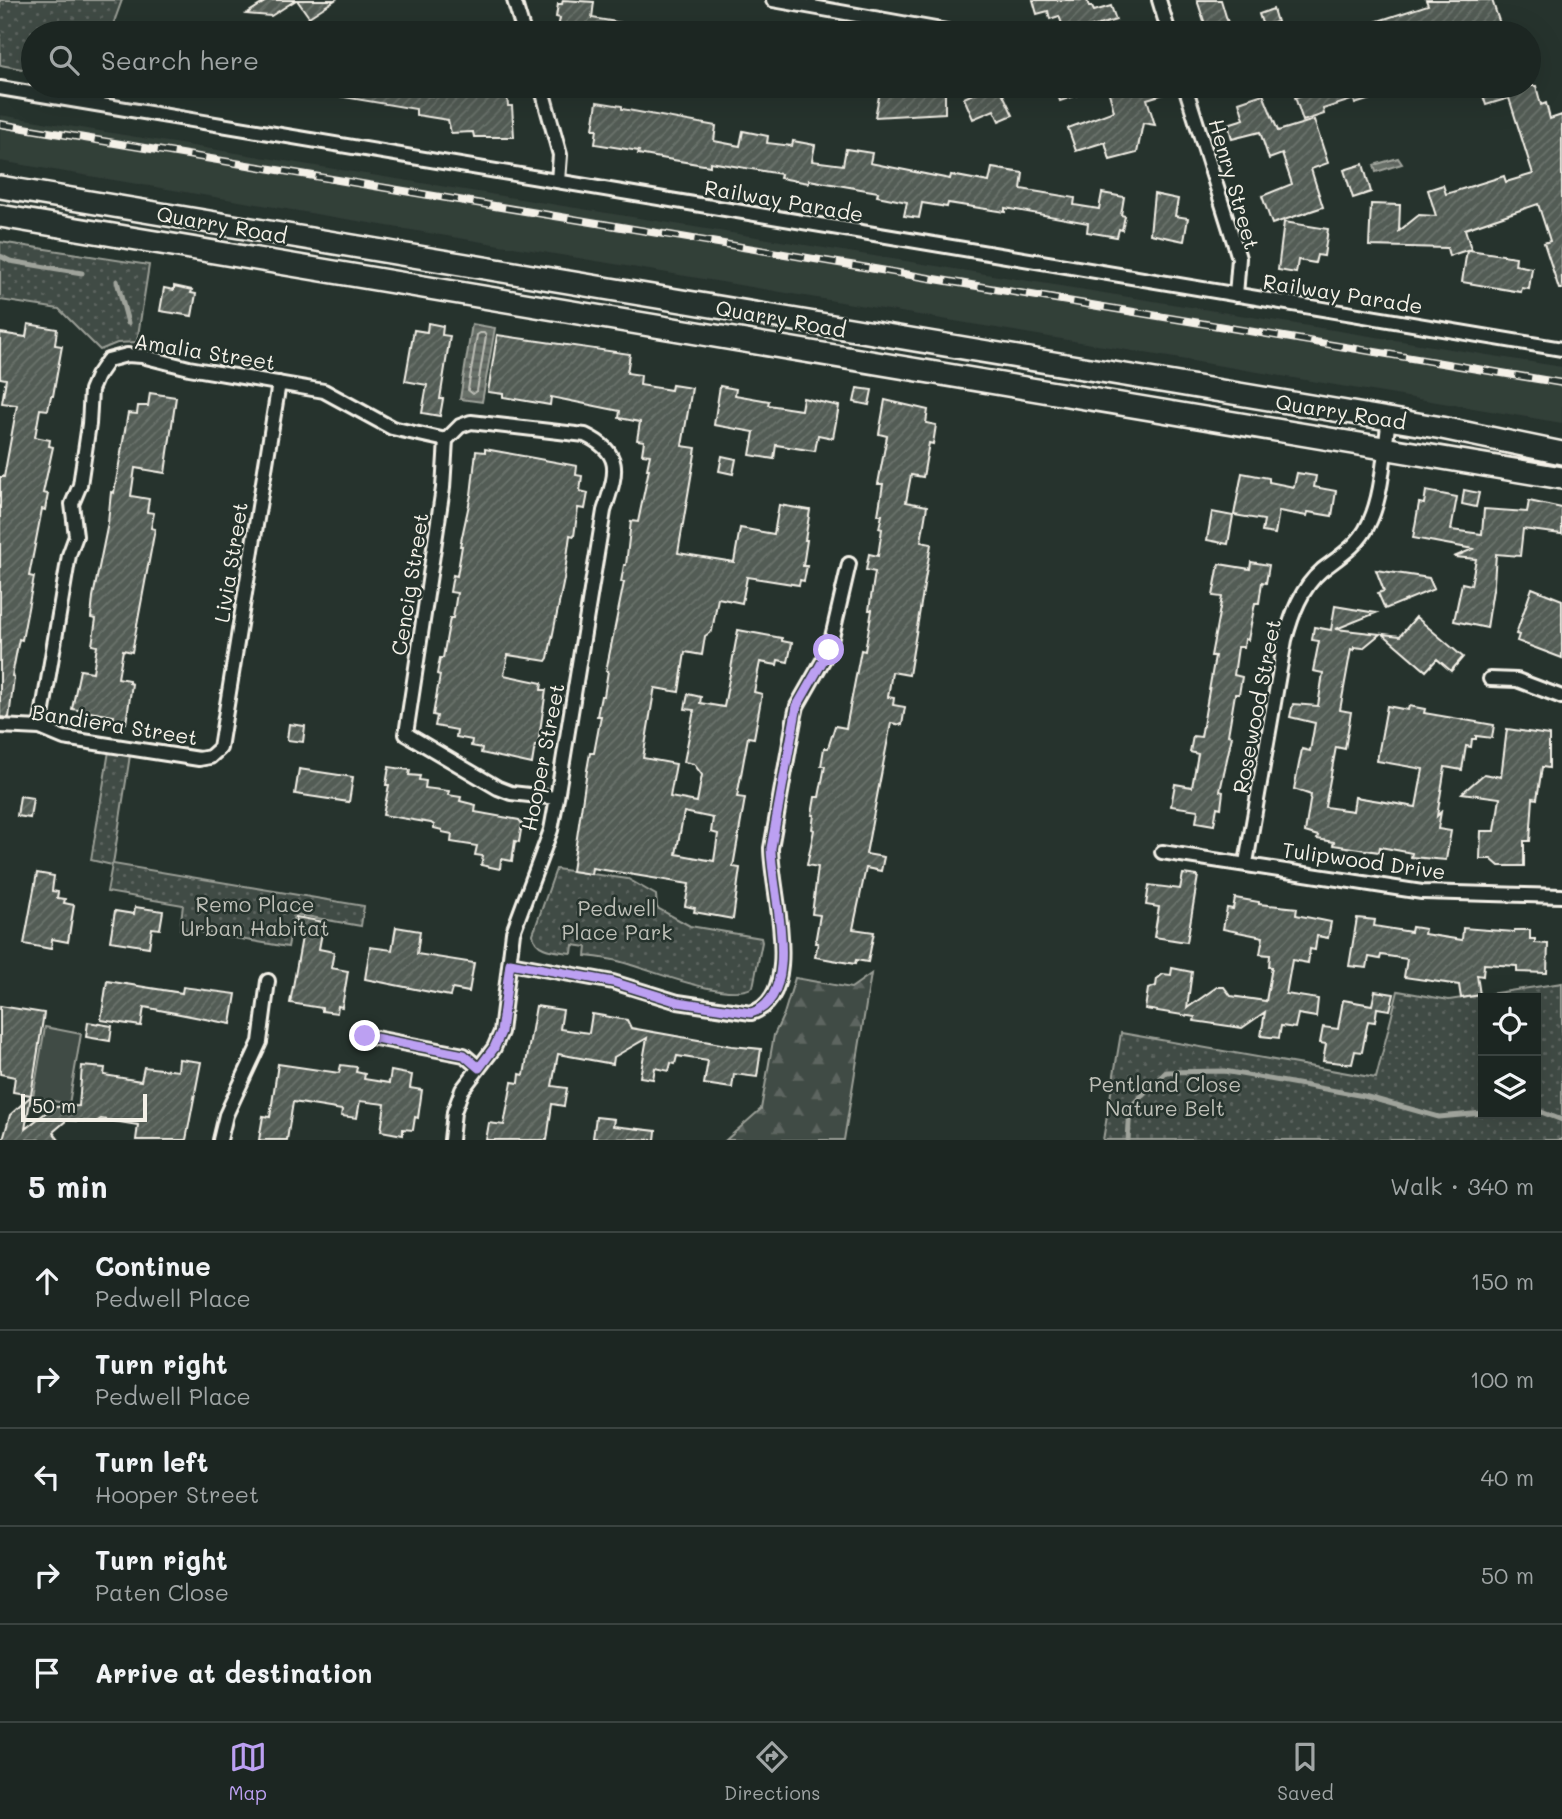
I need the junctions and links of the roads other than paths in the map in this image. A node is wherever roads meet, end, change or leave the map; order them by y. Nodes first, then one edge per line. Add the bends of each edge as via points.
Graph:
1 (514, 0) edge
2 (773, 0) edge
3 (1159, 0) edge
4 (520, 21) edge
5 (891, 21) edge
6 (1165, 21) edge
7 (0, 88) edge
8 (21, 92) edge
9 (60, 98) edge
10 (544, 98) edge
11 (1189, 98) edge
12 (558, 181) junction
13 (0, 187) edge
14 (0, 216) edge
15 (238, 227) junction
16 (234, 255) junction
17 (1236, 295) junction
18 (1562, 349) edge
19 (279, 383) junction
20 (1389, 419) junction
21 (446, 440) junction
22 (1385, 448) junction
23 (1562, 453) edge
24 (1562, 478) edge
25 (849, 564) dead end
26 (1490, 679) dead end
27 (1562, 697) edge
28 (0, 726) edge
29 (40, 728) junction
30 (220, 748) joint
31 (557, 798) junction
32 (1162, 852) dead end
33 (1247, 863) junction
34 (1562, 895) edge
35 (510, 963) junction
36 (268, 981) dead end
37 (365, 1036) dead end
38 (479, 1068) junction
39 (220, 1140) edge
40 (451, 1140) edge

1 - 4 street
2 - 5 street
3 - 6 street
7 - 8 street, Railway Parade
9 - 12 street, Railway Parade
10 - 12 street via 560,155
11 - 17 street, Henry Street via 1239,258
12 - 17 street, Railway Parade
13 - 15 main road, Quarry Road
14 - 16 main road, Quarry Road
15 - 16 main road
15 - 20 main road, Quarry Road
16 - 22 main road, Quarry Road
17 - 18 street, Railway Parade
19 - 21 street, Amalia Street via 324,391 392,428
19 - 29 street, Amalia Street via 127,355 108,360 91,390 80,485 72,504 76,536
19 - 30 street, Livia Street
20 - 22 street, Rosewood Street
20 - 23 main road, Quarry Road
21 - 31 street, Cencig Street via 443,488 405,734 498,788
21 - 31 street, Hooper Street via 460,426 482,421 585,435 609,451 615,463
22 - 24 main road, Quarry Road
22 - 33 street, Rosewood Street via 1368,526 1302,593 1292,615
25 - 35 street via 834,637 797,706 791,731 771,848 783,955 779,984 770,1002 751,1013 690,1004 613,982
26 - 27 street via 1517,680
28 - 29 street, Bandiera Street
29 - 30 street, Bandiera Street via 64,738 199,759
31 - 35 street, Hooper Street via 551,830 513,932
32 - 33 street, Tulipwood Drive
33 - 34 street, Tulipwood Drive via 1422,892
35 - 38 street, Hooper Street via 501,1032
36 - 39 street via 260,1042 226,1115
37 - 38 street via 464,1055
38 - 40 street, Hooper Street via 462,1090

